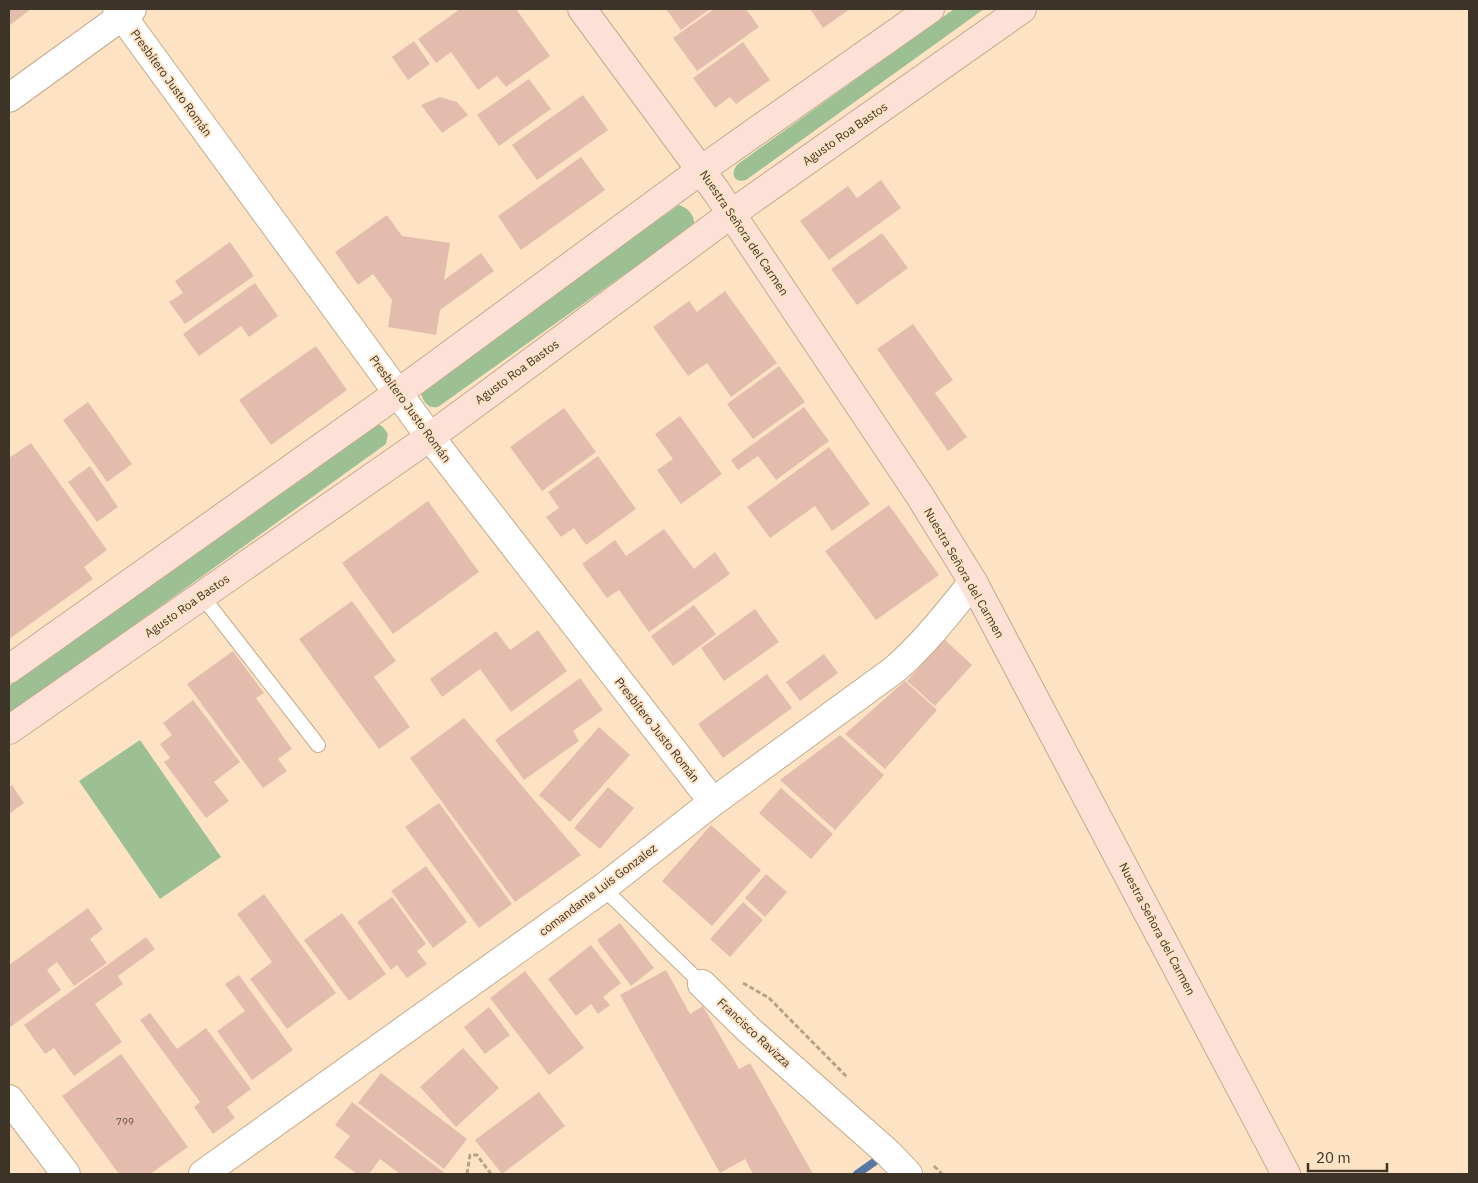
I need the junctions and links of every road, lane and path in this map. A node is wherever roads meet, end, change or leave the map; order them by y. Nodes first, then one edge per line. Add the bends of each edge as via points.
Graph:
1 (582, 9) edge
2 (930, 9) edge
3 (1022, 9) edge
4 (124, 11) edge
5 (9, 98) edge
6 (701, 170) junction
7 (731, 214) junction
8 (398, 393) junction
9 (430, 437) junction
10 (972, 582) junction
11 (202, 596) junction
12 (9, 669) edge
13 (9, 730) edge
14 (318, 745) dead end
15 (713, 802) junction
16 (603, 888) junction
17 (702, 984) joint
18 (9, 1099) edge
19 (66, 1174) edge
20 (203, 1174) edge
21 (467, 1174) edge
22 (491, 1174) edge
23 (908, 1174) edge
24 (1286, 1174) edge

1 - 6 street, Nuestra Señora del Carmen
2 - 6 street
3 - 7 street, Agusto Roa Bastos
4 - 5 street
4 - 8 street, Presbítero Justo Román
6 - 7 street, Nuestra Señora del Carmen
6 - 8 street
7 - 9 street, Agusto Roa Bastos
7 - 10 street, Nuestra Señora del Carmen via 920,496
8 - 9 street, Presbítero Justo Román
8 - 12 street
9 - 11 street, Agusto Roa Bastos
9 - 15 street, Presbítero Justo Román
10 - 15 street, comandante Luis Gonzalez via 946,617 900,664
10 - 24 street, Nuestra Señora del Carmen
11 - 13 street, Agusto Roa Bastos
11 - 14 lane
15 - 16 street, comandante Luis Gonzalez
16 - 17 lane, Francisco Ravizza
16 - 20 street, comandante Luis Gonzalez
17 - 23 street, Francisco Ravizza
18 - 19 street
21 - 22 path via 470,1155 477,1154

